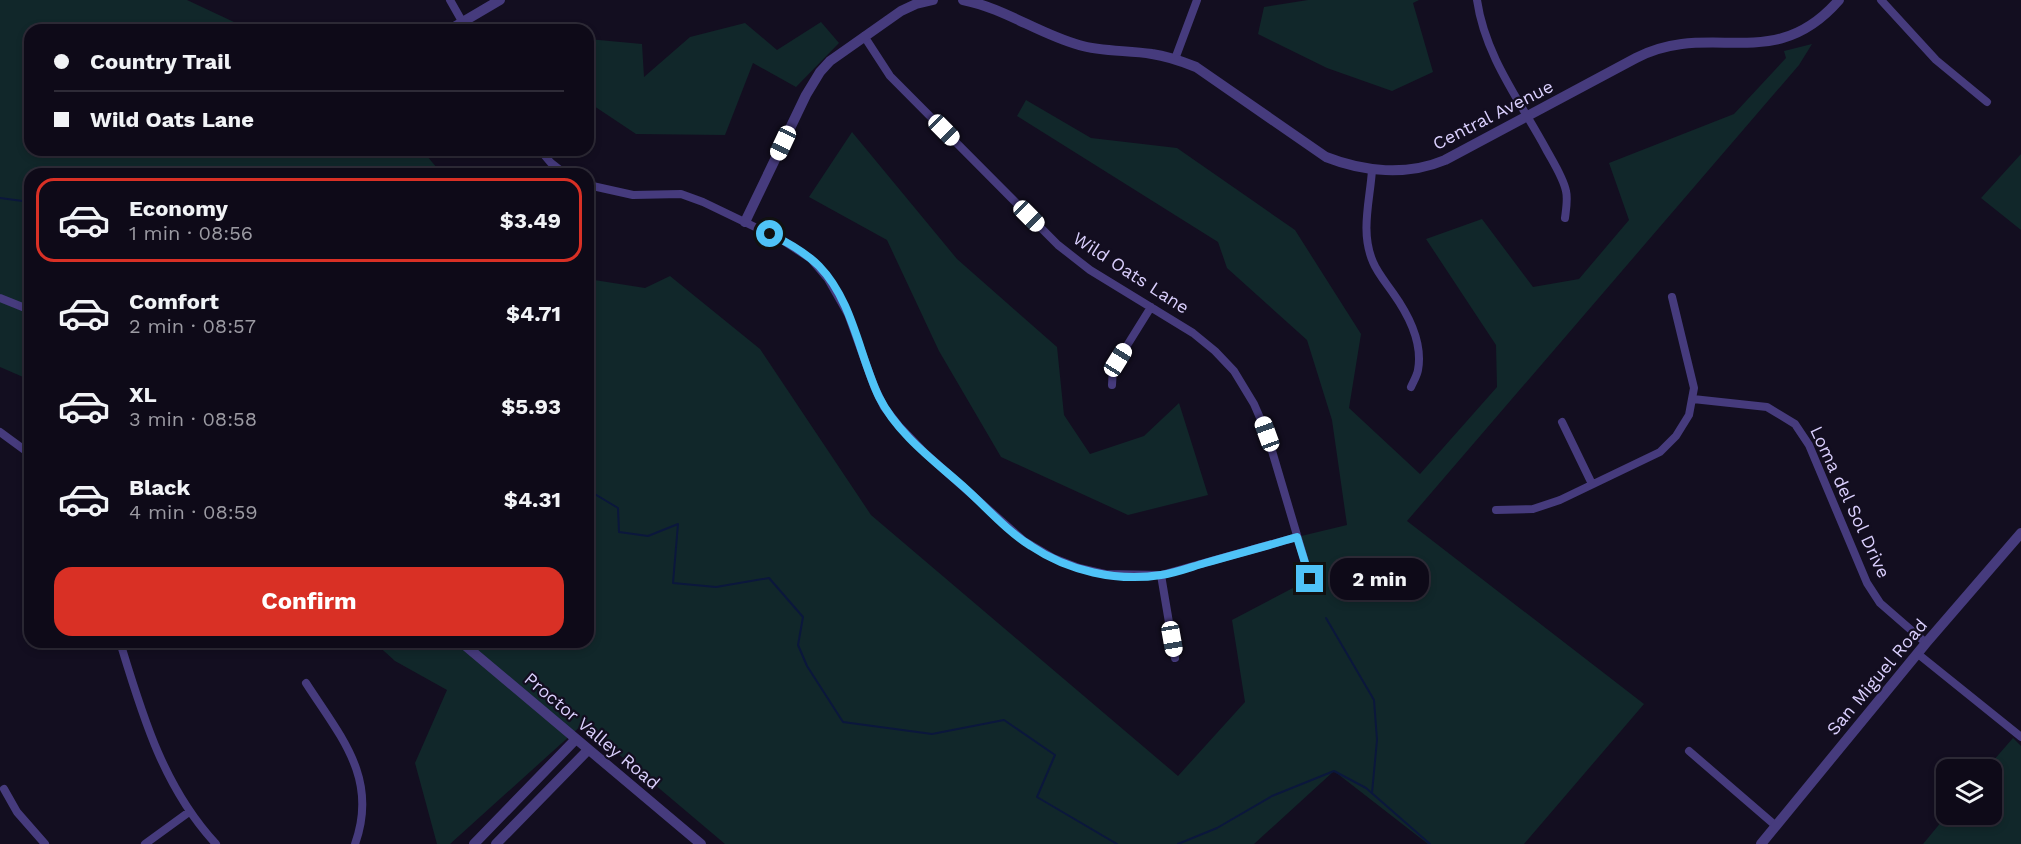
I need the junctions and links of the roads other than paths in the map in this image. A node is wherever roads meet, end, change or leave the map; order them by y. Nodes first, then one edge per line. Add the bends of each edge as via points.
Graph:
1 (450, 0) edge
2 (500, 0) edge
3 (963, 0) edge
4 (1197, 0) edge
5 (1477, 0) edge
6 (1839, 0) edge
7 (1881, 0) edge
8 (927, 1) edge
9 (996, 5) edge
10 (463, 24) edge
11 (467, 24) edge
12 (864, 36) junction
13 (1175, 59) junction
14 (1987, 102) dead end
15 (1528, 117) junction
16 (545, 156) edge
17 (557, 168) edge
18 (1372, 170) junction
19 (594, 186) edge
20 (1565, 218) dead end
21 (745, 222) junction
22 (0, 297) edge
23 (1672, 297) dead end
24 (24, 307) edge
25 (1151, 307) junction
26 (1112, 385) dead end
27 (1411, 387) dead end
28 (1693, 399) junction
29 (1562, 422) dead end
30 (0, 432) edge
31 (24, 450) edge
32 (1592, 484) junction
33 (1496, 510) dead end
34 (2021, 533) edge
35 (1297, 537) junction
36 (1161, 575) junction
37 (1310, 579) dead end
38 (1926, 643) junction
39 (122, 648) edge
40 (469, 648) edge
41 (1918, 654) junction
42 (1175, 658) dead end
43 (306, 683) dead end
44 (2021, 737) edge
45 (576, 740) junction
46 (588, 750) junction
47 (1689, 751) dead end
48 (4, 789) dead end
49 (189, 812) junction
50 (1776, 826) junction
51 (45, 844) edge
52 (145, 844) edge
53 (216, 844) edge
54 (355, 844) edge
55 (474, 844) edge
56 (496, 844) edge
57 (701, 844) edge
58 (1761, 844) edge

1 - 10 street
2 - 11 street
3 - 9 street, Central Avenue
4 - 13 street
5 - 15 street via 1485,38
6 - 15 street, Central Avenue via 1817,21 1776,41 1661,47
7 - 14 street via 1936,60
8 - 12 street via 901,11
9 - 13 street, Central Avenue via 1051,36 1079,45
12 - 21 street via 830,61 815,79
12 - 25 street, Wild Oats Lane via 890,76 1058,245 1090,270
13 - 18 street, Central Avenue via 1207,74 1326,157
15 - 18 street, Central Avenue via 1436,164
15 - 20 street via 1566,191
16 - 17 street
18 - 27 street via 1367,240 1373,262 1413,330 1418,371
19 - 21 street via 633,195 681,194
21 - 36 street via 782,240 820,268 848,314 884,407 925,453 1024,542 1059,561 1092,572
22 - 24 street
23 - 28 street via 1694,388
25 - 26 street via 1113,368
25 - 35 street, Wild Oats Lane via 1205,341 1242,383 1265,428
28 - 32 street via 1685,422 1666,447
28 - 38 street, Loma del Sol Drive via 1767,407 1795,424 1809,445 1867,583 1880,603
29 - 32 street
30 - 31 street
32 - 33 street via 1533,509
34 - 38 street, San Miguel Road
35 - 36 street
35 - 37 street, Wild Oats Lane
36 - 42 street
38 - 41 street, San Miguel Road
39 - 49 street via 146,725
40 - 45 street, Proctor Valley Road
41 - 44 street
41 - 50 street, San Miguel Road
43 - 54 street via 358,769 364,807
45 - 46 street, Proctor Valley Road
45 - 55 street
46 - 56 street
46 - 57 street, Proctor Valley Road
47 - 50 street
48 - 51 street via 17,812
49 - 52 street
49 - 53 street
50 - 58 street, San Miguel Road

